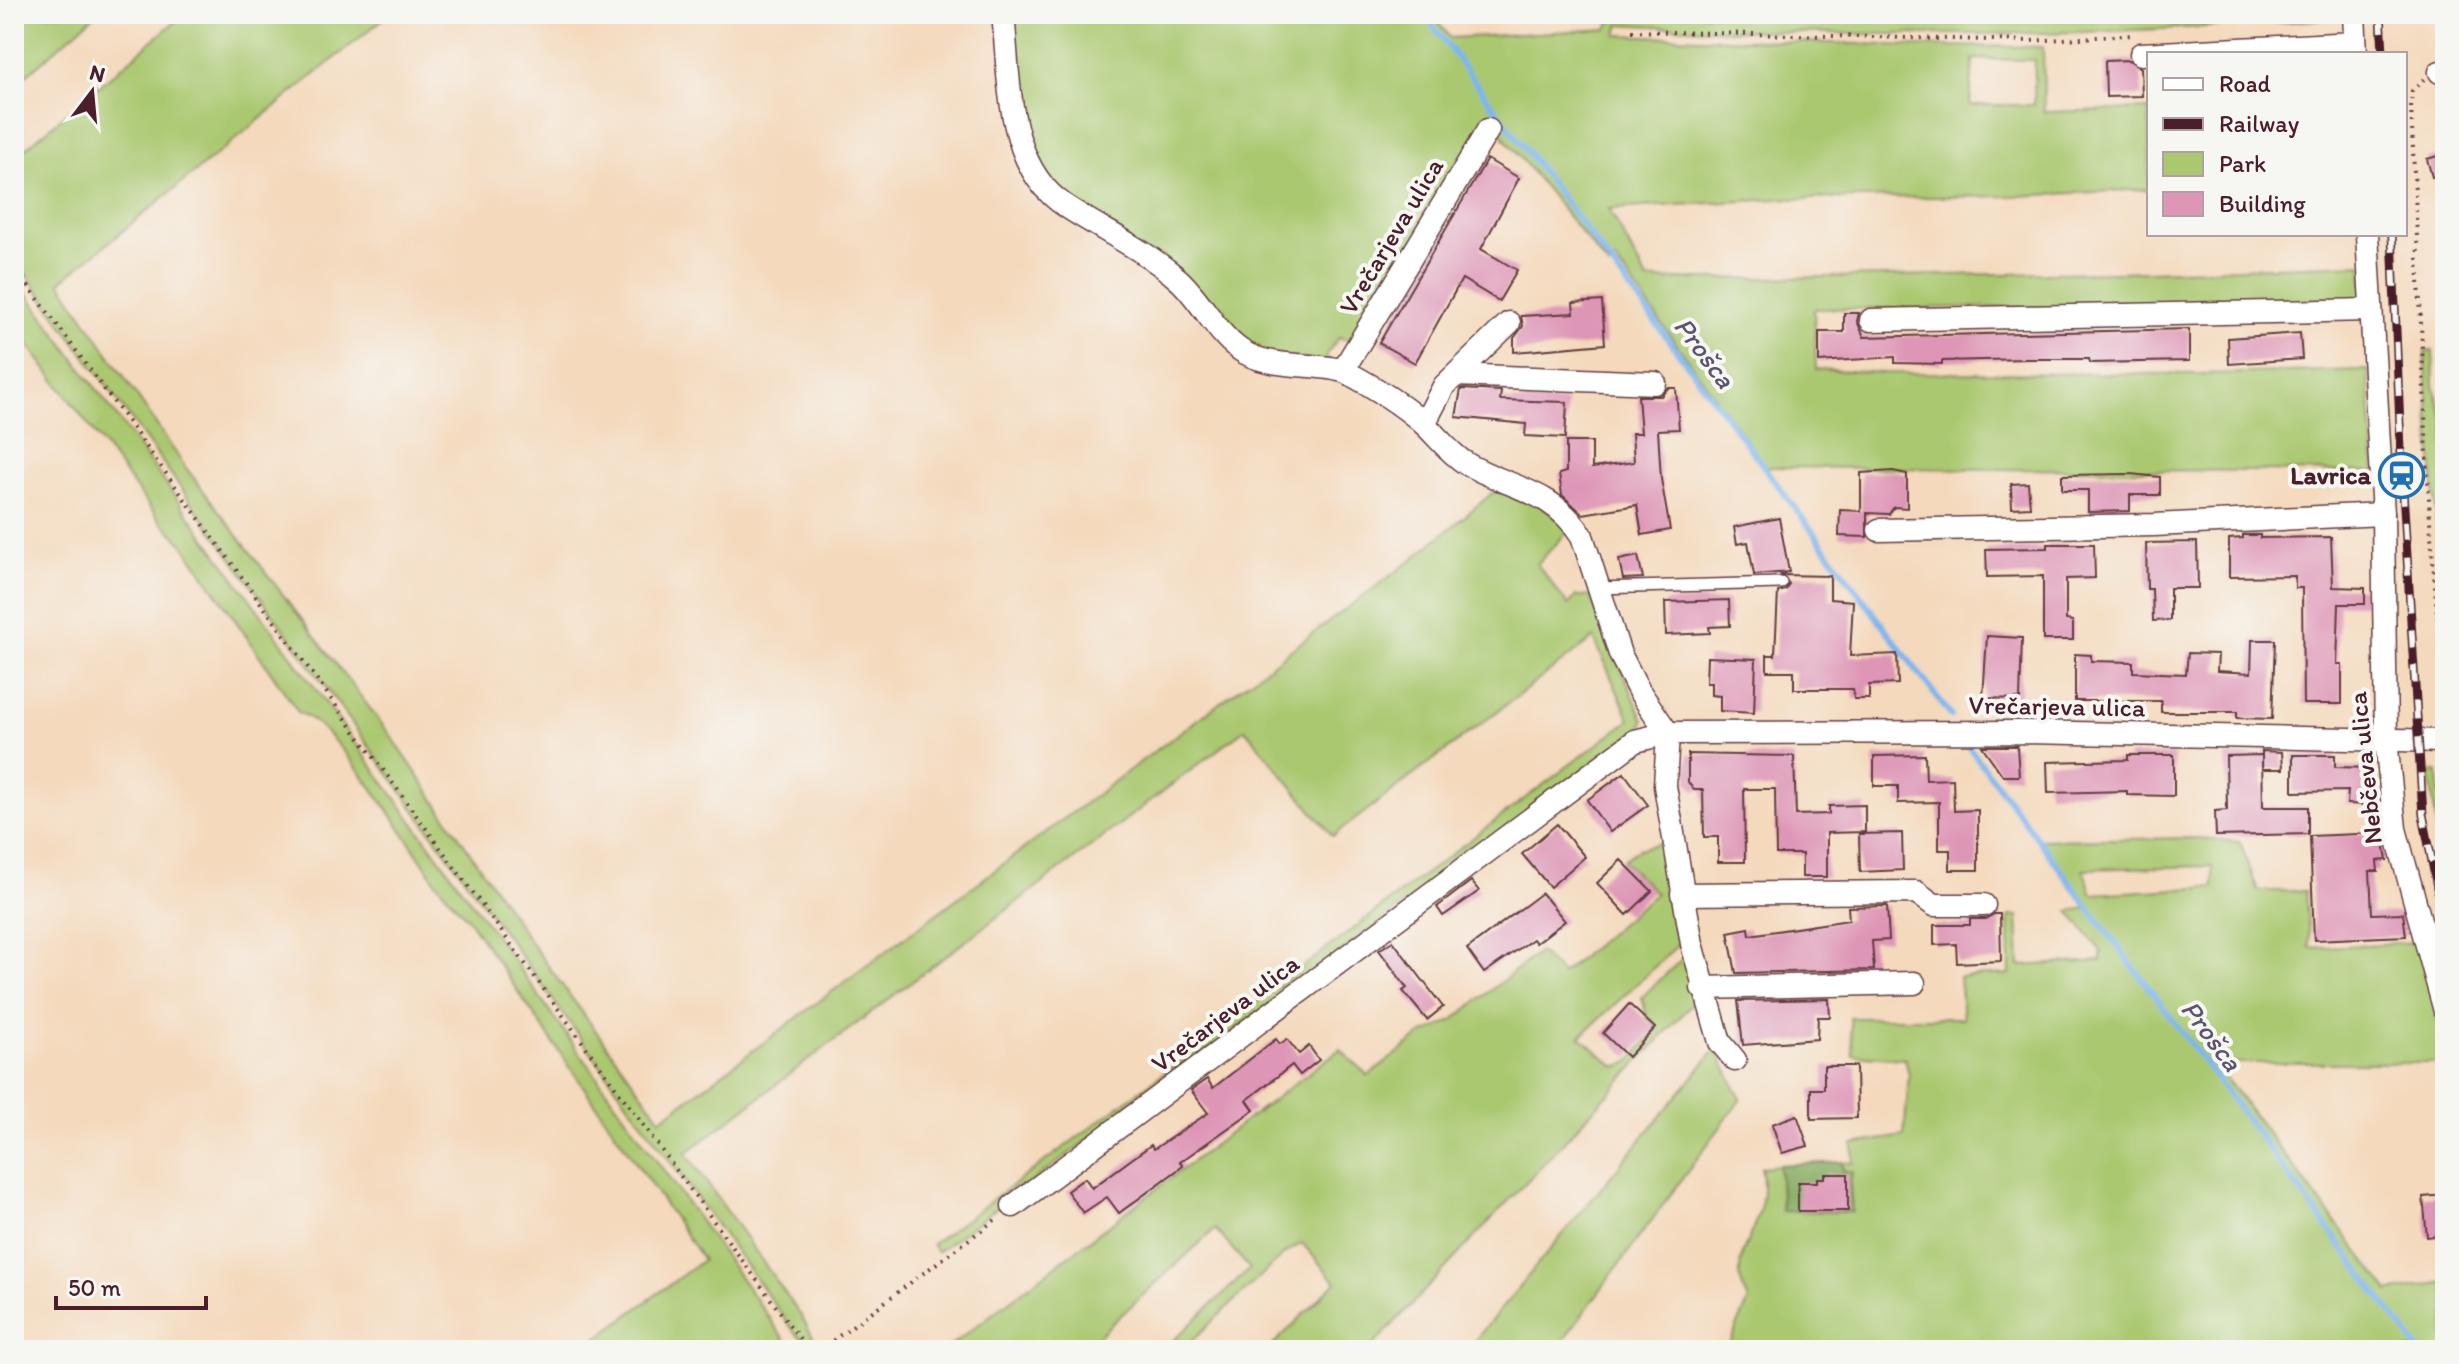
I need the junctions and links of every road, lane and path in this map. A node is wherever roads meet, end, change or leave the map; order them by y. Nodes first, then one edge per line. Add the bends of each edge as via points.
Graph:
1 (1003, 14) edge
2 (2354, 14) edge
3 (1632, 31) dead end
4 (2139, 44) joint
5 (2356, 48) edge
6 (2443, 72) edge
7 (1488, 130) dead end
8 (2367, 236) edge
9 (14, 266) edge
10 (2371, 310) junction
11 (1871, 320) dead end
12 (1509, 323) dead end
13 (1343, 370) junction
14 (1456, 375) junction
15 (1655, 383) dead end
16 (1424, 424) junction
17 (2383, 514) junction
18 (1879, 530) dead end
19 (1781, 583) dead end
20 (1596, 588) junction
21 (2445, 719) edge
22 (1668, 733) junction
23 (2386, 739) junction
24 (2445, 741) edge
25 (1682, 894) junction
26 (1984, 905) dead end
27 (1914, 983) dead end
28 (1702, 988) junction
29 (2445, 1011) edge
30 (1735, 1060) dead end
31 (1013, 1206) joint
32 (808, 1350) edge
33 (820, 1350) edge

1 - 13 street via 1016,126 1022,151 1045,190 1177,278 1246,354 1294,367
2 - 5 street
3 - 4 path
4 - 5 street
6 - 21 path via 2418,84 2411,105 2430,521
7 - 13 street, Vrečarjeva ulica
8 - 10 street, Nebčeva ulica
9 - 32 path
10 - 11 street
10 - 17 street, Nebčeva ulica
12 - 14 street
13 - 16 street
14 - 15 street
14 - 16 street via 1438,395
16 - 20 street via 1466,463 1523,486 1564,514 1582,536
17 - 18 street
17 - 23 street, Nebčeva ulica
19 - 20 lane
20 - 22 street via 1620,654
22 - 23 street, Vrečarjeva ulica
22 - 25 street via 1665,786
22 - 31 street, Vrečarjeva ulica via 1635,741
23 - 24 street, Vrečarjeva ulica
23 - 29 street, Nebčeva ulica via 2395,829
25 - 26 street via 1916,892 1934,905
25 - 28 street
27 - 28 street
28 - 30 street via 1720,1042
31 - 33 path

